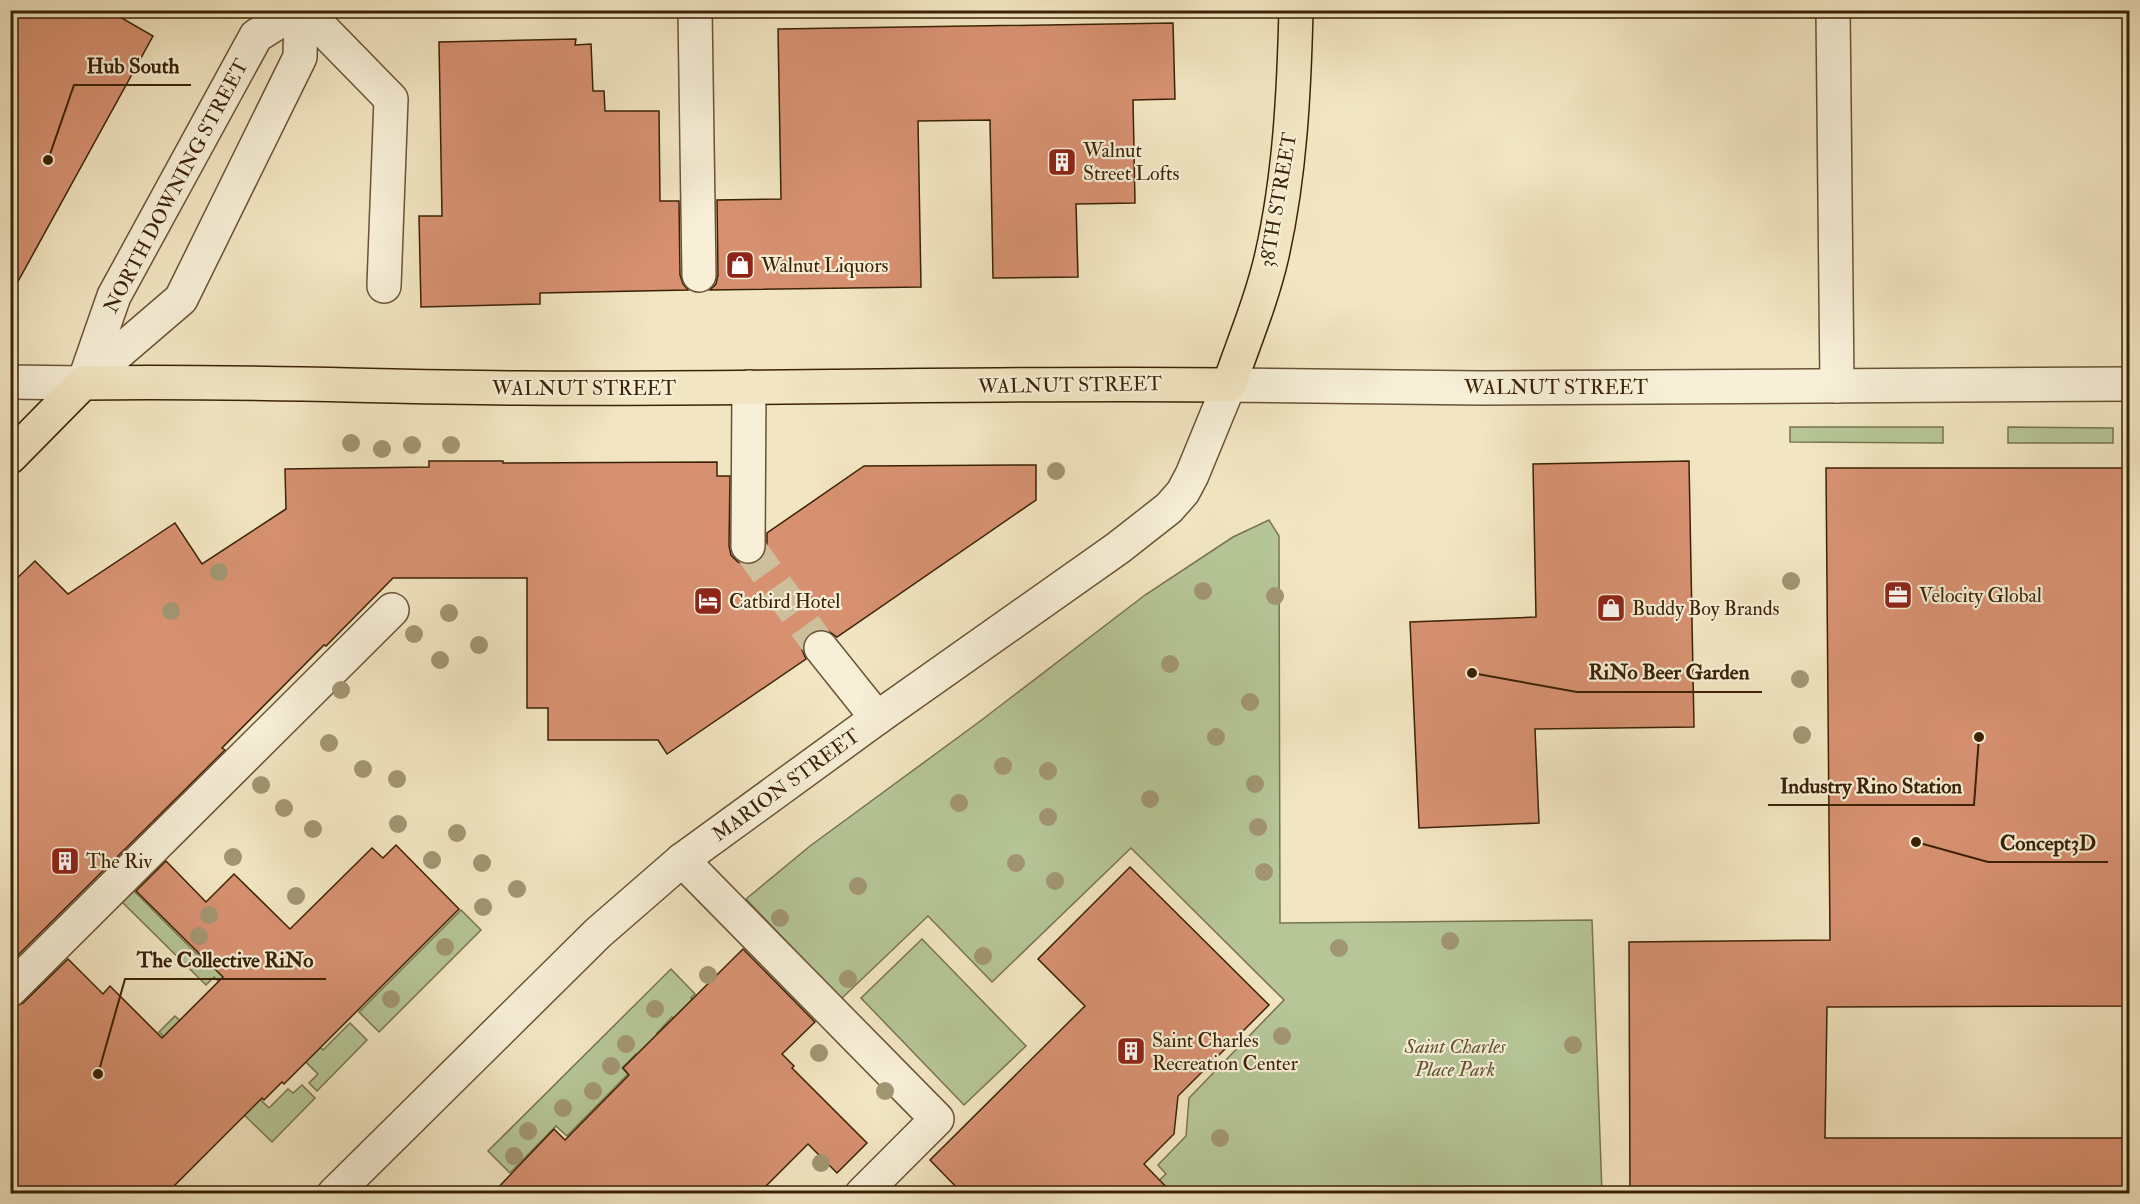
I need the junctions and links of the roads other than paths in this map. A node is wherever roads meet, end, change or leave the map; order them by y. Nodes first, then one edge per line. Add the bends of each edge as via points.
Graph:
1 (301, 10) edge
2 (695, 10) edge
3 (1296, 10) edge
4 (1833, 10) edge
5 (699, 275) dead end
6 (384, 286) dead end
7 (10, 382) edge
8 (83, 383) junction
9 (2130, 384) edge
10 (1229, 385) junction
11 (1837, 386) junction
12 (749, 387) junction
13 (10, 457) edge
14 (748, 546) tunnel mouth
15 (392, 610) dead end
16 (821, 648) tunnel mouth
17 (877, 718) junction
18 (682, 860) junction
19 (10, 990) edge
20 (334, 1194) edge
21 (862, 1194) edge

1 - 6 street via 391,99
1 - 8 street, NORTH DOWNING STREET via 256,36 114,296
1 - 8 street, NORTH DOWNING STREET via 300,57 181,299
2 - 5 street
3 - 10 main road, 38TH STREET via 1291,128 1277,226 1262,289
4 - 11 street
7 - 8 street, WALNUT STREET
8 - 12 main road, WALNUT STREET
8 - 13 main road, NORTH DOWNING STREET
9 - 11 street, WALNUT STREET
10 - 11 street, WALNUT STREET
10 - 12 main road, WALNUT STREET
10 - 17 street, MARION STREET via 1192,475 1169,508
12 - 14 street
15 - 19 street
16 - 17 street
17 - 18 street, MARION STREET
18 - 20 street, MARION STREET via 598,933
18 - 21 street via 937,1119

